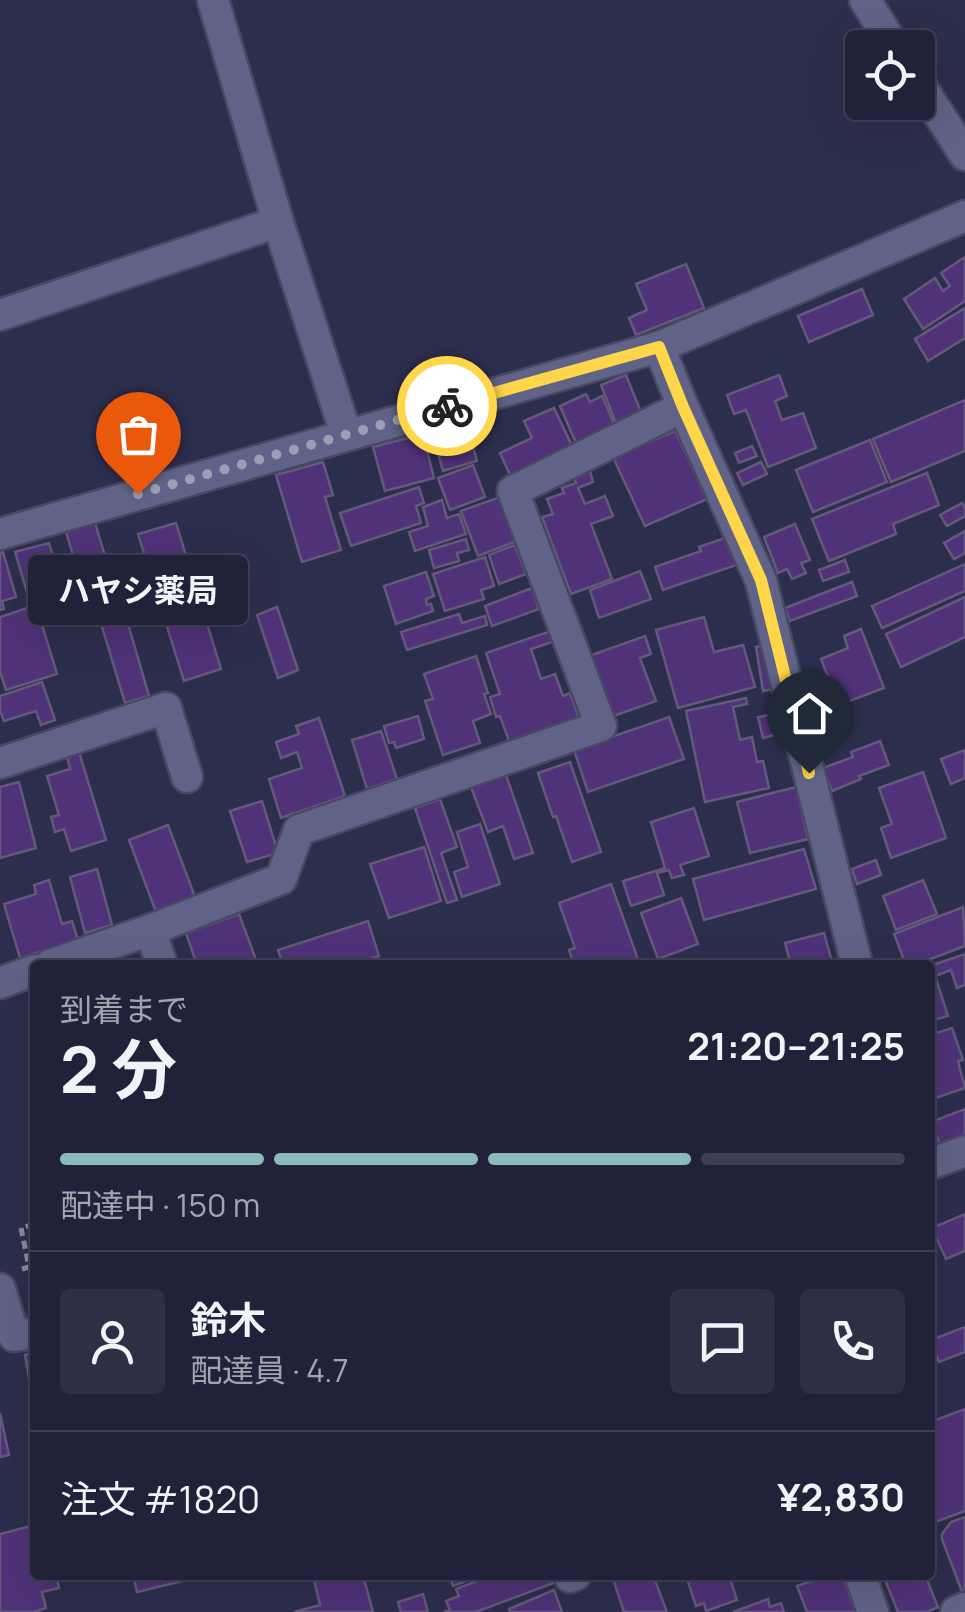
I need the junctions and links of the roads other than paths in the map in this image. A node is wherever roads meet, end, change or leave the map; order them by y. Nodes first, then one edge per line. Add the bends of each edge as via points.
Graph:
1 (213, 0) edge
2 (865, 0) edge
3 (884, 30) edge
4 (935, 108) edge
5 (965, 155) edge
6 (965, 216) edge
7 (278, 222) junction
8 (0, 315) edge
9 (659, 347) junction
10 (683, 407) junction
11 (346, 434) junction
12 (0, 534) edge
13 (0, 763) edge
14 (188, 777) dead end
15 (150, 930) junction
16 (64, 960) edge
17 (160, 960) edge
18 (856, 960) edge
19 (965, 1151) edge
20 (935, 1162) edge
21 (8, 1279) edge
22 (30, 1334) edge
23 (862, 1580) edge
24 (965, 1608) edge
25 (873, 1612) edge
26 (956, 1612) edge

1 - 7 street
2 - 3 street
4 - 5 street
6 - 9 street
7 - 8 street
7 - 11 street
9 - 10 street
9 - 11 street
10 - 15 street via 513,490 602,726 299,830 281,879
10 - 18 street via 761,580
11 - 12 street
13 - 14 street via 166,708
15 - 16 street
15 - 17 street
19 - 20 street
21 - 22 street via 14,1336
23 - 25 street
24 - 26 street

